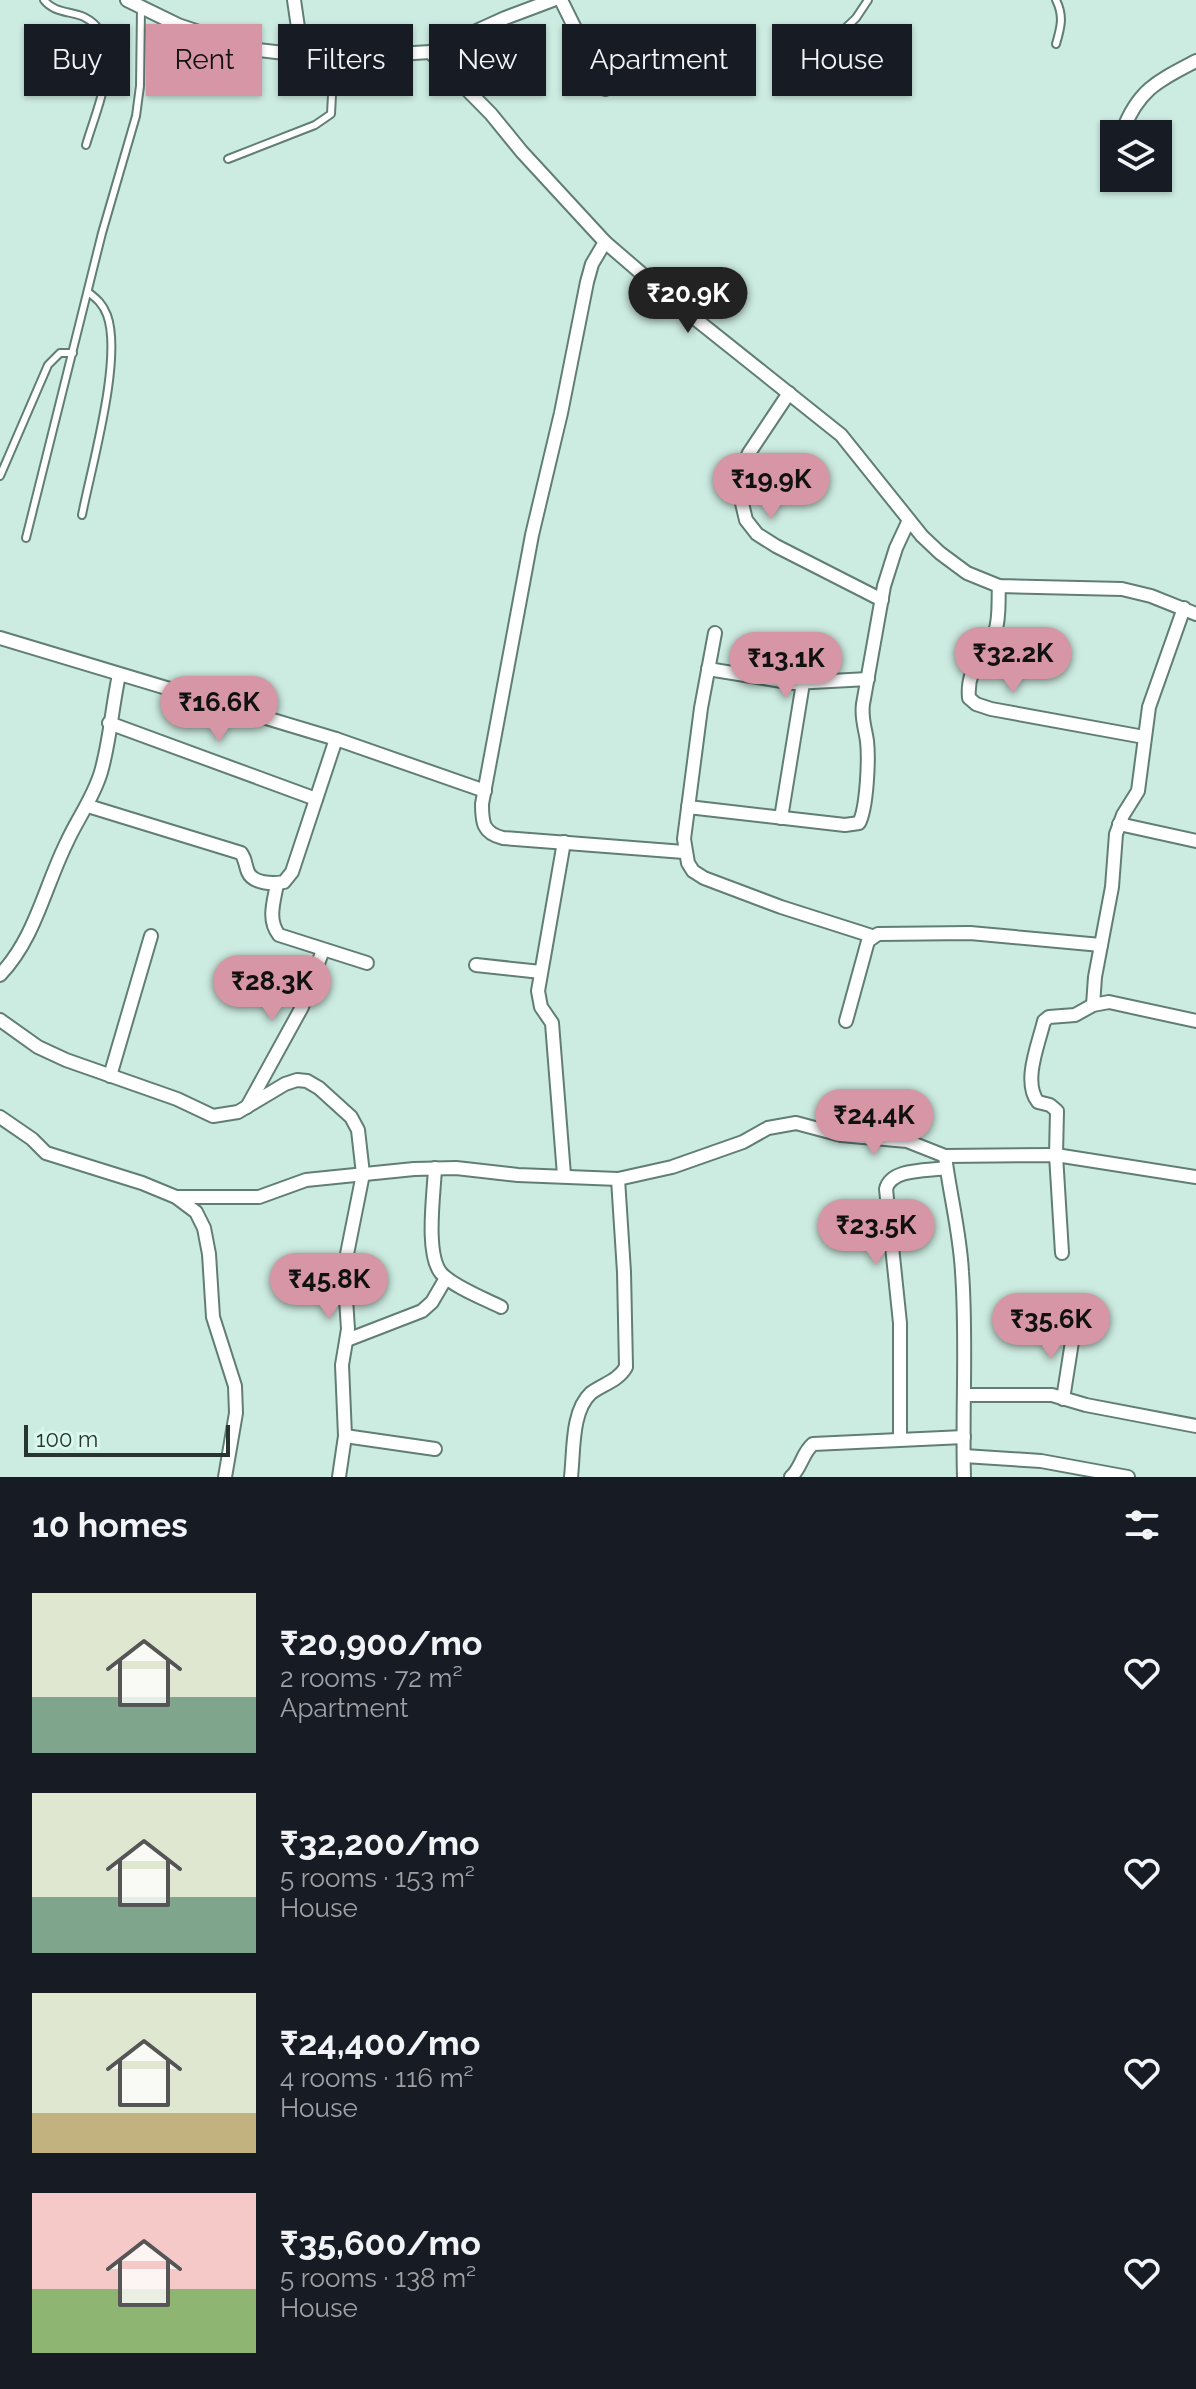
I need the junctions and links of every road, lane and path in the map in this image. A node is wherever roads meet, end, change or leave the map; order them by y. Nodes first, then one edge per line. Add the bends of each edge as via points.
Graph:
1 (44, 0) edge
2 (127, 0) edge
3 (294, 0) edge
4 (553, 0) edge
5 (561, 0) edge
6 (868, 0) edge
7 (1056, 0) edge
8 (141, 9) junction
9 (297, 24) edge
10 (492, 24) edge
11 (573, 24) edge
12 (850, 24) edge
13 (1056, 44) dead end
14 (278, 52) edge
15 (1196, 61) edge
16 (332, 96) edge
17 (474, 96) edge
18 (1127, 120) edge
19 (86, 145) dead end
20 (228, 159) dead end
21 (605, 242) junction
22 (88, 292) junction
23 (73, 353) junction
24 (789, 393) junction
25 (0, 476) edge
26 (82, 515) dead end
27 (909, 520) junction
28 (26, 538) dead end
29 (999, 586) junction
30 (882, 600) junction
31 (1190, 611) edge
32 (715, 633) dead end
33 (0, 638) edge
34 (708, 669) junction
35 (119, 675) junction
36 (868, 679) junction
37 (803, 683) junction
38 (109, 723) junction
39 (1144, 737) junction
40 (336, 739) junction
41 (485, 791) junction
42 (316, 799) junction
43 (88, 806) junction
44 (688, 807) junction
45 (781, 818) junction
46 (1119, 824) junction
47 (1196, 841) edge
48 (564, 842) junction
49 (684, 852) junction
50 (277, 884) junction
51 (151, 936) dead end
52 (872, 936) junction
53 (1101, 945) junction
54 (323, 950) junction
55 (367, 963) dead end
56 (476, 965) dead end
57 (541, 972) junction
58 (0, 975) edge
59 (1093, 1005) junction
60 (0, 1020) edge
61 (846, 1021) dead end
62 (1196, 1021) edge
63 (110, 1076) junction
64 (247, 1107) junction
65 (0, 1117) edge
66 (1056, 1155) junction
67 (946, 1162) junction
68 (435, 1168) junction
69 (363, 1174) junction
70 (564, 1175) junction
71 (1196, 1177) edge
72 (618, 1179) junction
73 (176, 1197) junction
74 (1062, 1253) dead end
75 (446, 1278) junction
76 (501, 1307) dead end
77 (1074, 1329) dead end
78 (347, 1340) junction
79 (964, 1395) junction
80 (1063, 1399) junction
81 (1196, 1426) edge
82 (345, 1436) junction
83 (964, 1437) junction
84 (900, 1439) junction
85 (435, 1449) dead end
86 (964, 1456) junction
87 (225, 1477) edge
88 (339, 1477) edge
89 (571, 1477) edge
90 (791, 1477) edge
91 (964, 1477) edge
92 (1128, 1477) edge

1 - 19 lane via 92,23 107,45 105,77
2 - 8 street
3 - 9 street
4 - 10 street
5 - 11 street
6 - 12 lane
7 - 13 lane via 1062,24
8 - 14 street via 250,49
8 - 22 lane via 136,116
15 - 18 street via 1142,94
16 - 20 lane via 331,114 315,125
17 - 21 street
21 - 24 street
21 - 41 street via 587,282 532,535
22 - 23 lane
22 - 26 lane via 102,303 112,351
23 - 25 lane via 60,353 48,365
23 - 28 lane
24 - 27 street via 841,435
24 - 30 street via 742,468 746,520 776,546
27 - 29 street via 954,564
27 - 30 street via 888,568
29 - 31 street via 1122,589
29 - 39 street via 994,636 968,679 969,698 991,709
30 - 36 street
31 - 39 street via 1155,688
32 - 34 street
33 - 35 street
34 - 37 street
34 - 44 street
35 - 38 street
35 - 40 street
36 - 37 street
36 - 45 street via 861,719 867,745 859,823
37 - 45 street
38 - 42 street
38 - 43 street via 101,772
39 - 46 street via 1138,791
40 - 41 street
40 - 42 street
41 - 48 street via 483,824 493,835
42 - 50 street via 292,872
43 - 50 street via 241,853 249,875
43 - 58 street via 66,843 29,936
44 - 45 street
44 - 49 street
46 - 47 street
46 - 53 street
48 - 49 street
48 - 57 street
49 - 52 street via 693,871 704,878
50 - 54 street via 274,929 289,940
51 - 63 street
52 - 53 street via 956,933
52 - 61 street
53 - 59 street
54 - 55 street
54 - 64 street via 302,1007
56 - 57 street
57 - 70 street via 539,999 552,1023
59 - 62 street via 1124,1004
59 - 66 street via 1044,1021 1032,1083 1038,1102 1057,1111
60 - 63 street via 38,1047
63 - 64 street via 213,1116
64 - 69 street via 297,1080 307,1081 342,1107 358,1130
65 - 73 street via 46,1153
66 - 67 street
66 - 71 street
66 - 74 street
67 - 72 street via 907,1141 841,1135 796,1123 768,1128 672,1167
67 - 79 street via 960,1237
67 - 84 street via 896,1176 886,1189 900,1323
68 - 69 street
68 - 70 street
68 - 75 street via 433,1252
69 - 73 street via 306,1180 259,1197
69 - 78 street via 344,1269
70 - 72 street
72 - 89 street via 626,1367 583,1402
73 - 87 street via 196,1212 204,1228 213,1317 235,1386
75 - 76 street
75 - 78 street via 422,1311
77 - 80 street
78 - 82 street via 342,1365
79 - 80 street via 1038,1393
79 - 83 street
80 - 81 street
82 - 85 street
82 - 88 street
83 - 84 street
83 - 86 street
84 - 90 street via 813,1444
86 - 91 street
86 - 92 street via 1041,1461

